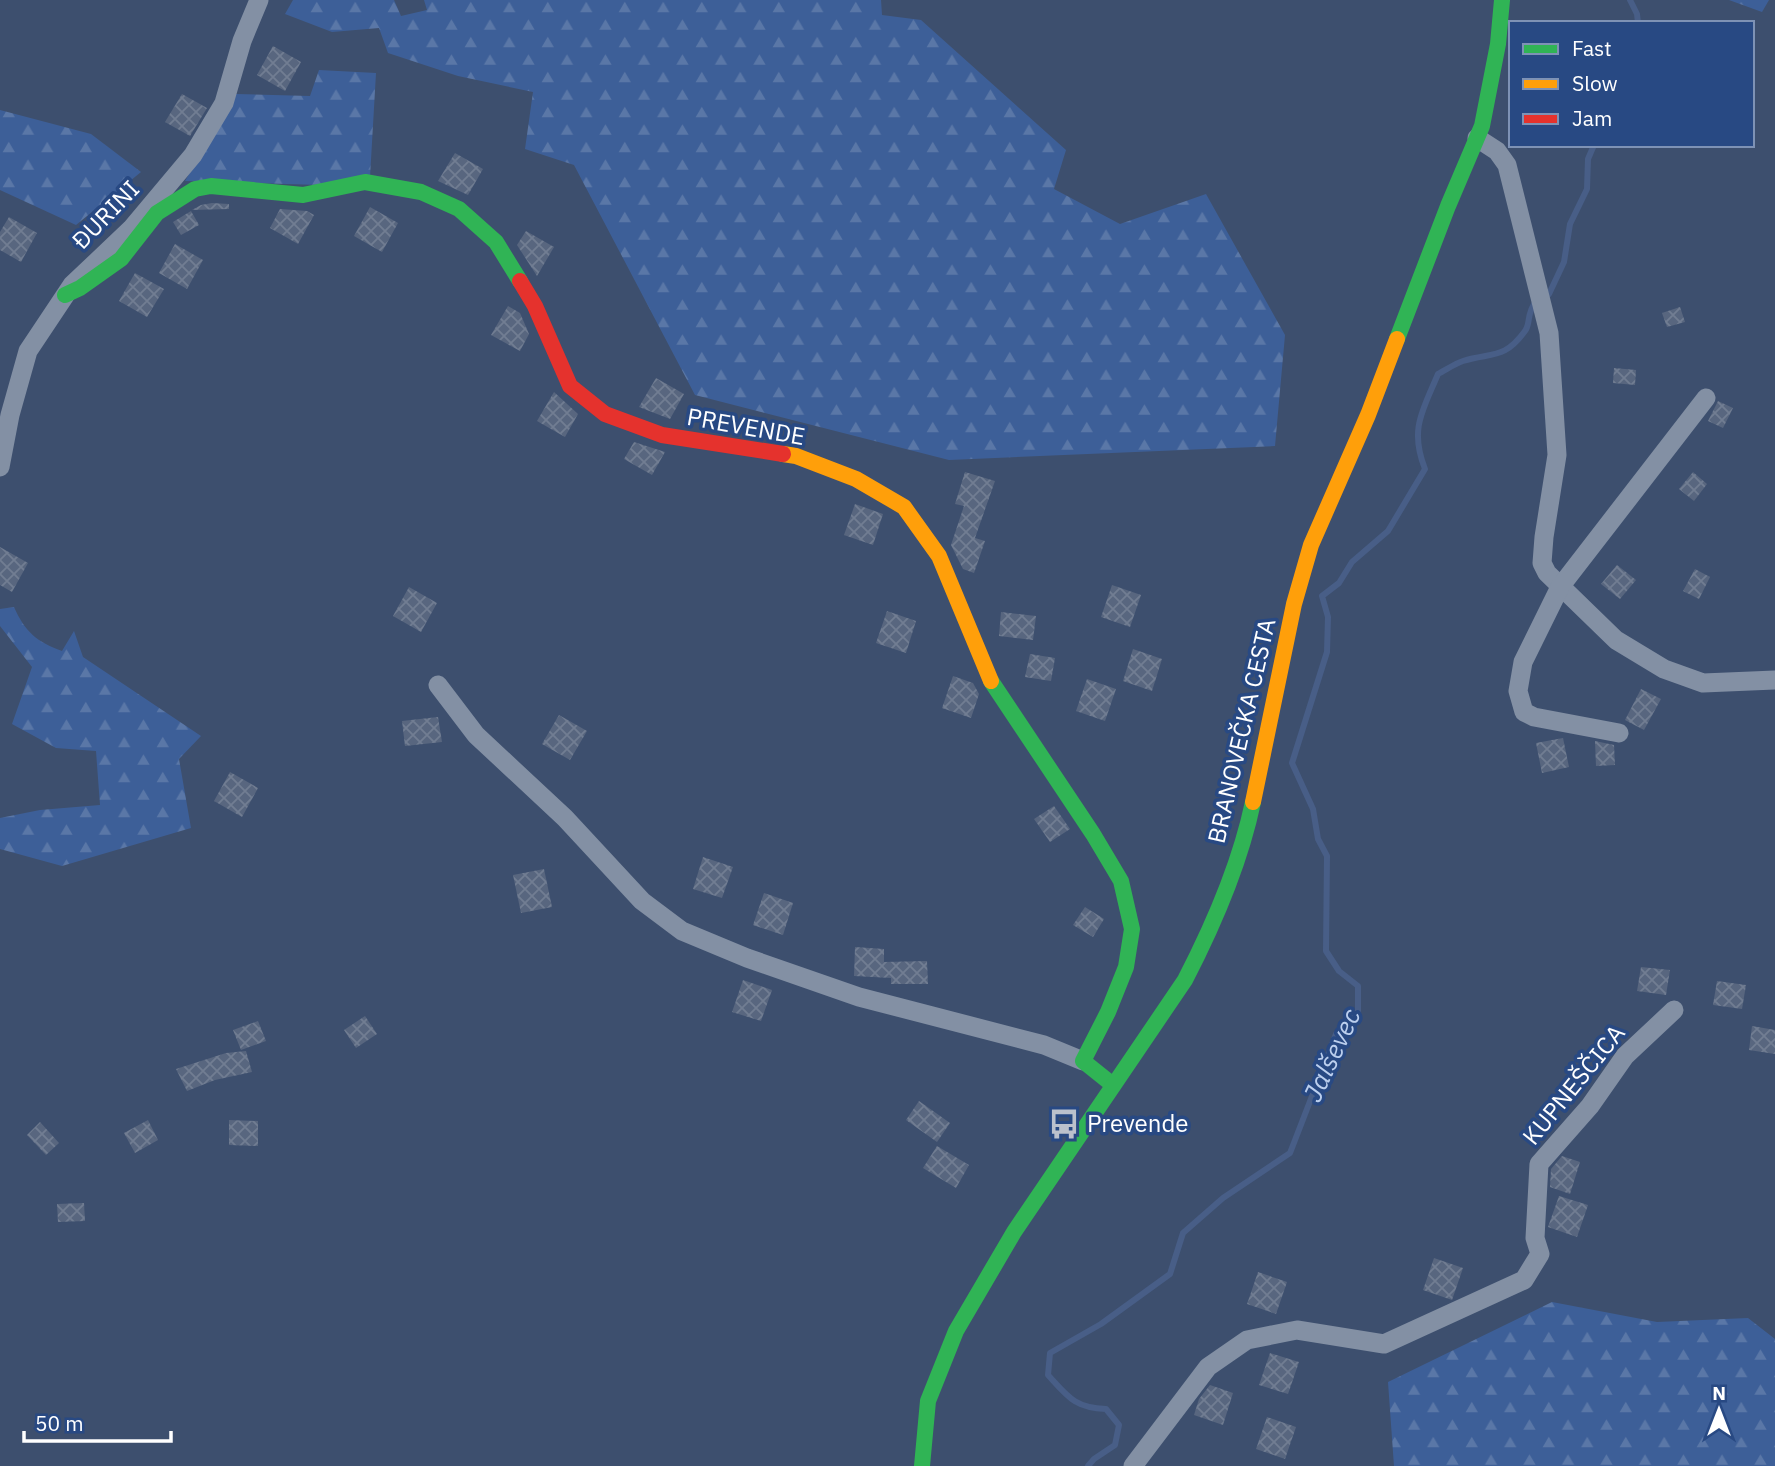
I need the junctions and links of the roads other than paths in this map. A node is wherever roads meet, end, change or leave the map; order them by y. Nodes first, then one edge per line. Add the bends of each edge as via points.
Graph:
1 (259, 0) edge
2 (1503, 0) edge
3 (1477, 138) junction
4 (65, 295) junction
5 (1706, 398) dead end
6 (0, 467) edge
7 (1560, 587) junction
8 (1773, 677) edge
9 (438, 685) dead end
10 (1619, 733) dead end
11 (1674, 1010) dead end
12 (1083, 1061) junction
13 (1113, 1085) junction
14 (922, 1466) edge
15 (1133, 1466) edge

1 - 4 street, ĐURINI via 224,103 193,155 131,229
2 - 3 street, BRANOVEČKA CESTA
3 - 7 street via 1497,151 1507,165 1549,333 1557,455 1542,563
3 - 13 street, BRANOVEČKA CESTA via 1368,415 1311,545 1241,849 1185,980
4 - 6 street, ĐURINI via 28,351
4 - 12 street, PREVENDE via 121,259 157,213 195,189 211,186 303,195 365,182 421,192 459,209 496,242 535,306 570,386 605,414 663,435 796,456 856,479 904,507 939,556 988,677 1121,881 1132,929 1126,967
5 - 7 street
7 - 8 street via 1616,640 1664,668 1703,683
7 - 10 street via 1523,662 1518,691 1524,712
9 - 12 street via 476,735 565,818 642,901 682,931 859,997 1044,1045
11 - 15 street, KUPNEŠČICA via 1625,1056 1590,1106 1539,1164 1535,1238 1540,1254 1524,1280 1384,1343 1297,1330 1247,1340 1208,1367
12 - 13 street
13 - 14 street, BRANOVEČKA CESTA via 1014,1232 956,1331 928,1401

